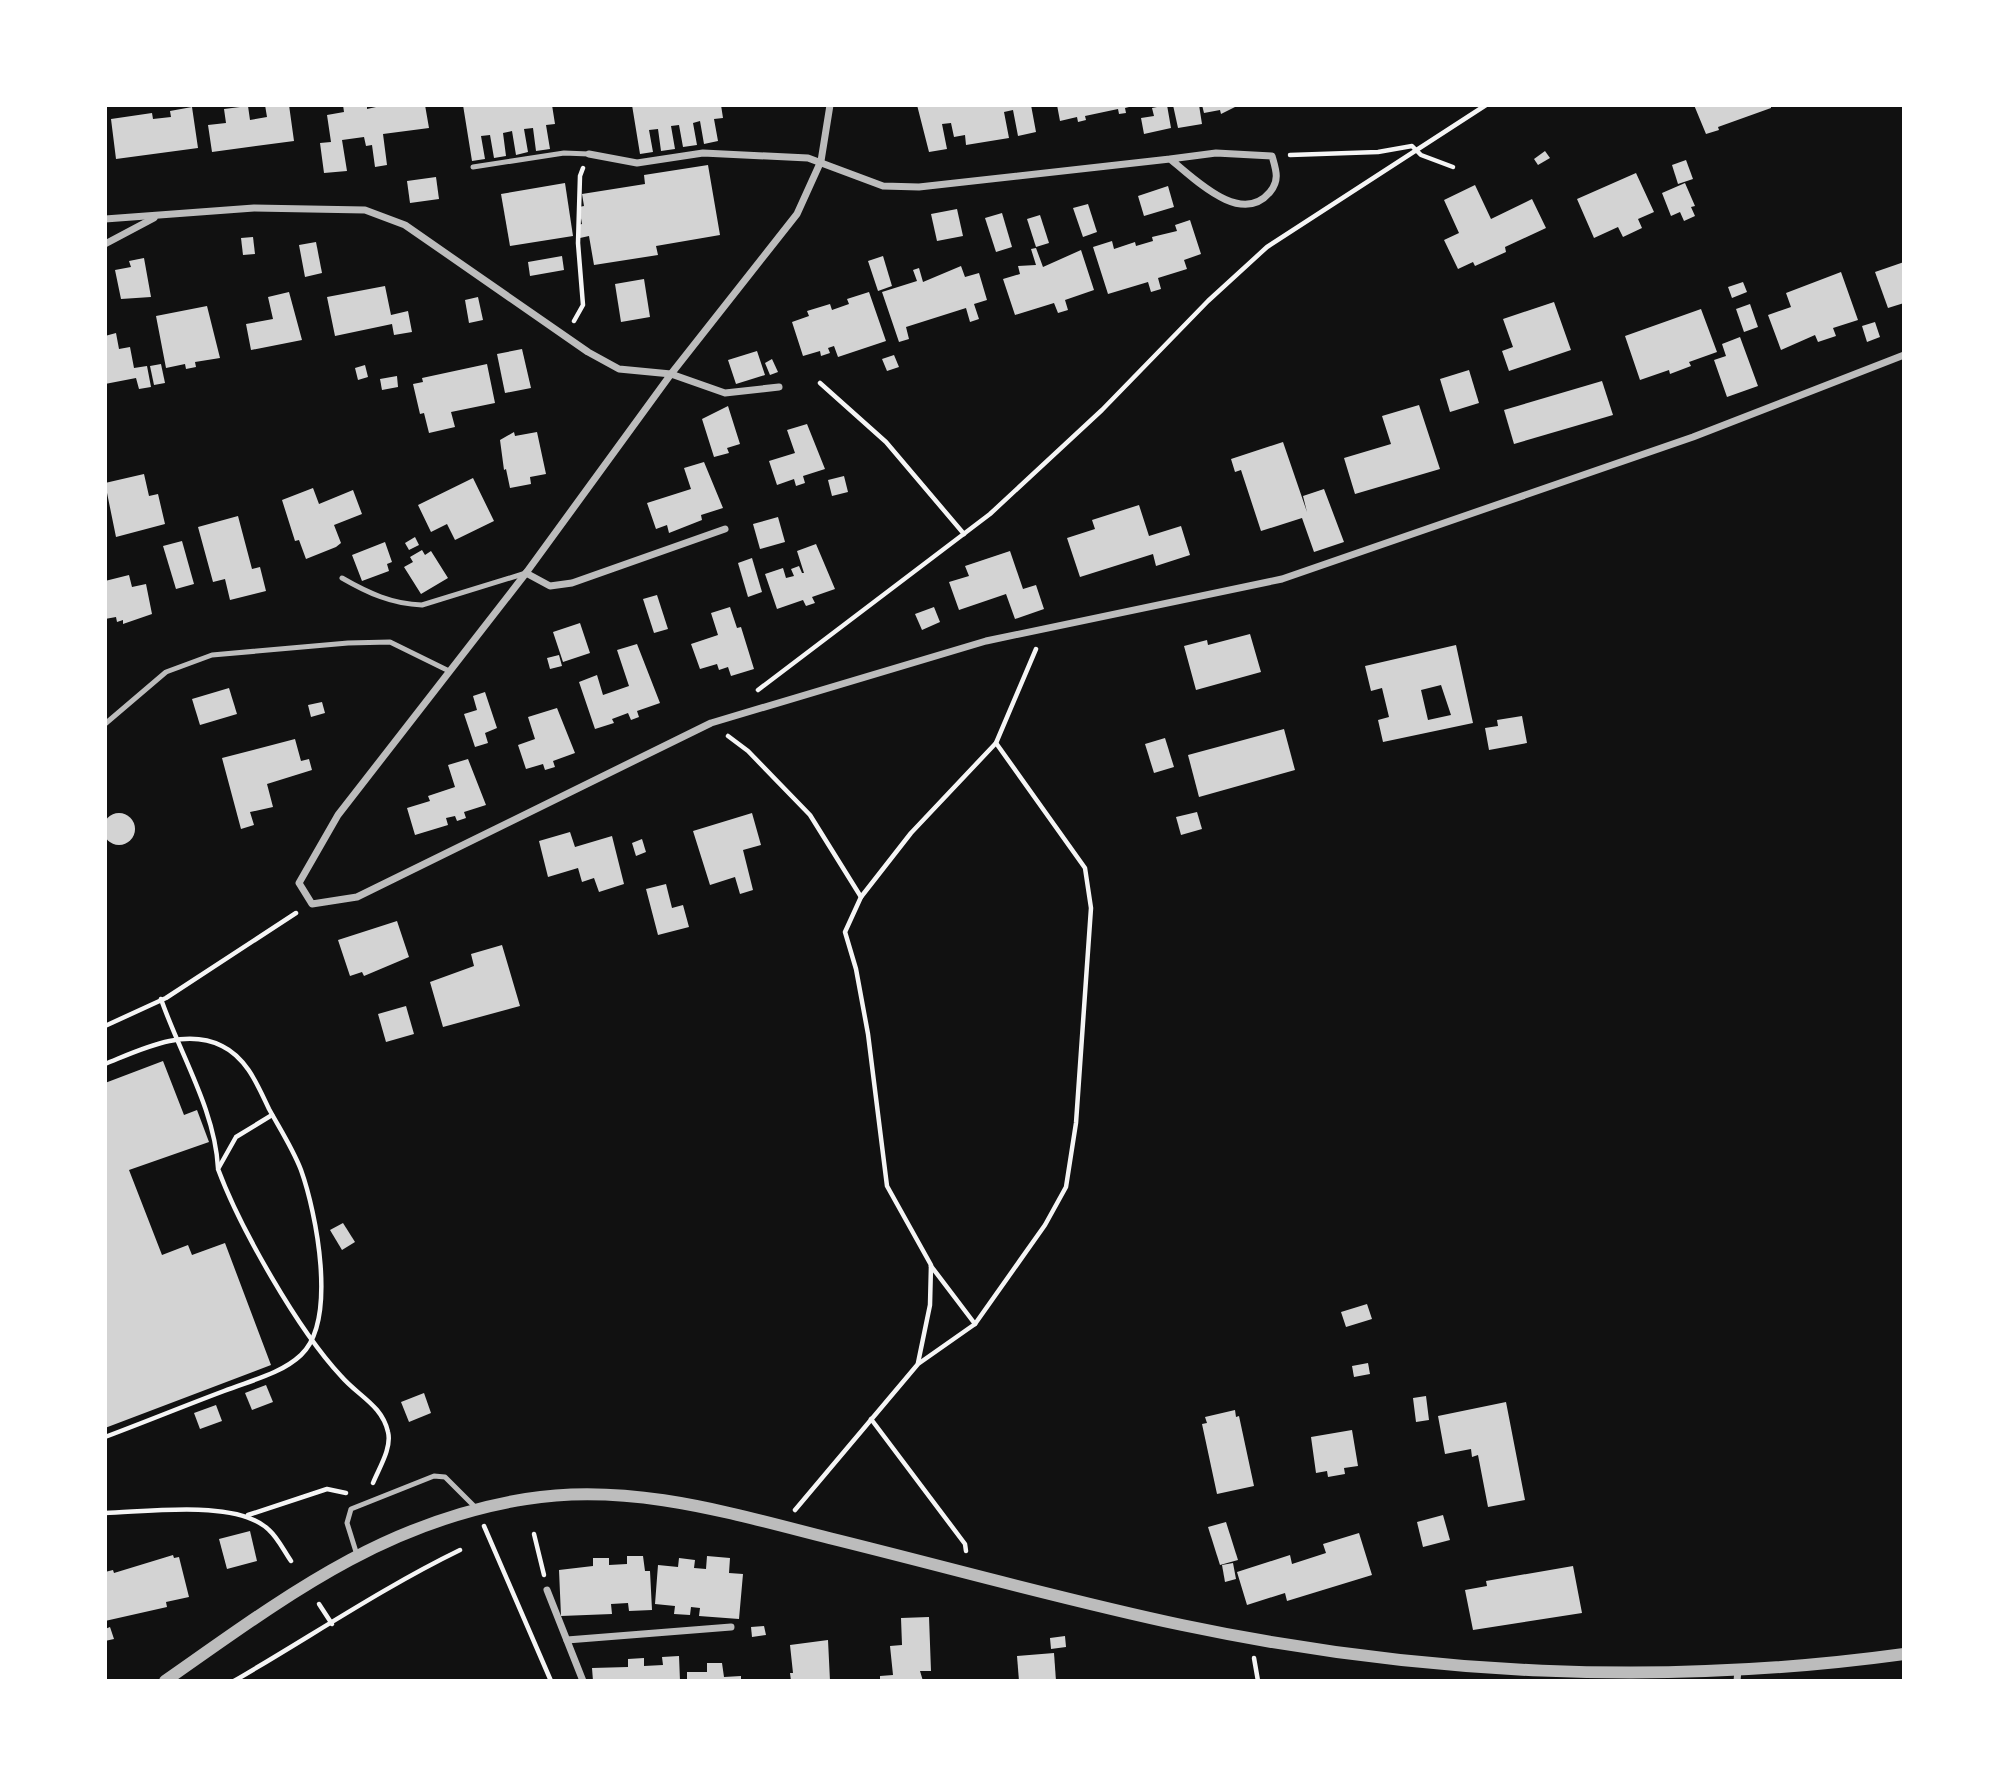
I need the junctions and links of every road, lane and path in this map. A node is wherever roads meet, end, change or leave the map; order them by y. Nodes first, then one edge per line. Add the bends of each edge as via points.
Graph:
1 (830, 105) edge
2 (1486, 105) edge
3 (1416, 150) junction
4 (589, 154) junction
5 (1272, 156) junction
6 (1170, 159) junction
7 (821, 161) junction
8 (473, 167) dead end
9 (1453, 167) dead end
10 (158, 216) junction
11 (105, 219) edge
12 (105, 244) edge
13 (566, 337) junction
14 (1904, 355) edge
15 (671, 374) junction
16 (820, 383) dead end
17 (779, 387) dead end
18 (725, 529) dead end
19 (964, 534) junction
20 (526, 573) junction
21 (342, 578) dead end
22 (1043, 630) junction
23 (447, 670) junction
24 (756, 691) dead end
25 (711, 723) junction
26 (105, 724) edge
27 (996, 743) junction
28 (861, 897) junction
29 (312, 904) junction
30 (161, 999) junction
31 (105, 1026) edge
32 (177, 1040) junction
33 (105, 1064) edge
34 (272, 1115) junction
35 (218, 1169) junction
36 (931, 1265) junction
37 (975, 1324) junction
38 (313, 1337) junction
39 (918, 1364) junction
40 (871, 1419) junction
41 (105, 1437) edge
42 (365, 1502) junction
43 (477, 1509) junction
44 (105, 1513) edge
45 (247, 1516) junction
46 (780, 1526) junction
47 (534, 1534) dead end
48 (490, 1542) dead end
49 (460, 1550) dead end
50 (358, 1555) junction
51 (291, 1561) dead end
52 (967, 1572) junction
53 (547, 1590) joint
54 (319, 1604) dead end
55 (332, 1624) junction
56 (731, 1627) dead end
57 (567, 1640) junction
58 (1904, 1654) edge
59 (1254, 1657) dead end
60 (1737, 1676) edge
61 (165, 1681) edge
62 (234, 1681) edge
63 (551, 1681) edge
64 (583, 1681) edge
65 (1258, 1681) edge

1 - 7 street
2 - 3 path
3 - 5 path via 1412,146 1378,152
3 - 9 path
3 - 19 path via 1267,247 1102,410
4 - 7 street via 637,163 703,153
4 - 8 lane via 564,153
4 - 13 path via 580,176 578,243 583,305
5 - 6 street via 1216,153
5 - 6 street via 1278,174 1275,186 1252,205 1232,203
6 - 7 street via 919,187 883,186
7 - 15 street via 796,214
10 - 11 street
10 - 12 street
10 - 13 street via 254,208 365,210 405,225
13 - 15 street via 619,369
14 - 22 street via 1693,437 1282,579
15 - 17 street via 725,393
15 - 20 street
16 - 19 path via 886,442
18 - 20 street via 572,583 550,586
19 - 24 path
20 - 21 lane via 422,605 372,595
20 - 23 street
22 - 25 street via 986,641
22 - 27 path
23 - 26 lane via 390,642 212,655 166,672
23 - 29 street via 338,815 299,883
25 - 28 path via 748,751 810,815
25 - 29 street via 357,897
27 - 28 path via 911,833
27 - 37 path via 1084,868 1091,908 1076,1123 1066,1187 1045,1225
28 - 36 path via 845,932 868,1034 887,1186
29 - 30 path
30 - 31 path
30 - 32 path
32 - 33 path
32 - 34 path via 212,1042 236,1055
32 - 35 path via 217,1144
34 - 35 path via 236,1137
34 - 38 path via 300,1168 317,1232 319,1303
35 - 38 path via 228,1196 286,1300
36 - 37 path
36 - 39 path via 930,1305
37 - 39 path
38 - 41 path via 300,1356 268,1374
38 - 42 path via 341,1377 380,1410 389,1435 386,1454
39 - 40 path
40 - 46 path
40 - 52 path via 965,1544
42 - 43 lane via 433,1476 445,1476
42 - 45 path via 327,1489
42 - 50 lane via 351,1509 346,1523
43 - 46 street via 529,1498 633,1496 681,1502
43 - 50 street via 405,1532
44 - 45 path via 212,1511
45 - 51 path via 269,1530
46 - 52 street
47 - 53 path
48 - 63 path
49 - 55 path via 401,1578
50 - 61 street via 313,1578
52 - 60 street via 1183,1625 1384,1658 1520,1671
53 - 57 street
54 - 55 path
55 - 62 path
56 - 57 street
57 - 64 street
58 - 60 street
59 - 65 path

